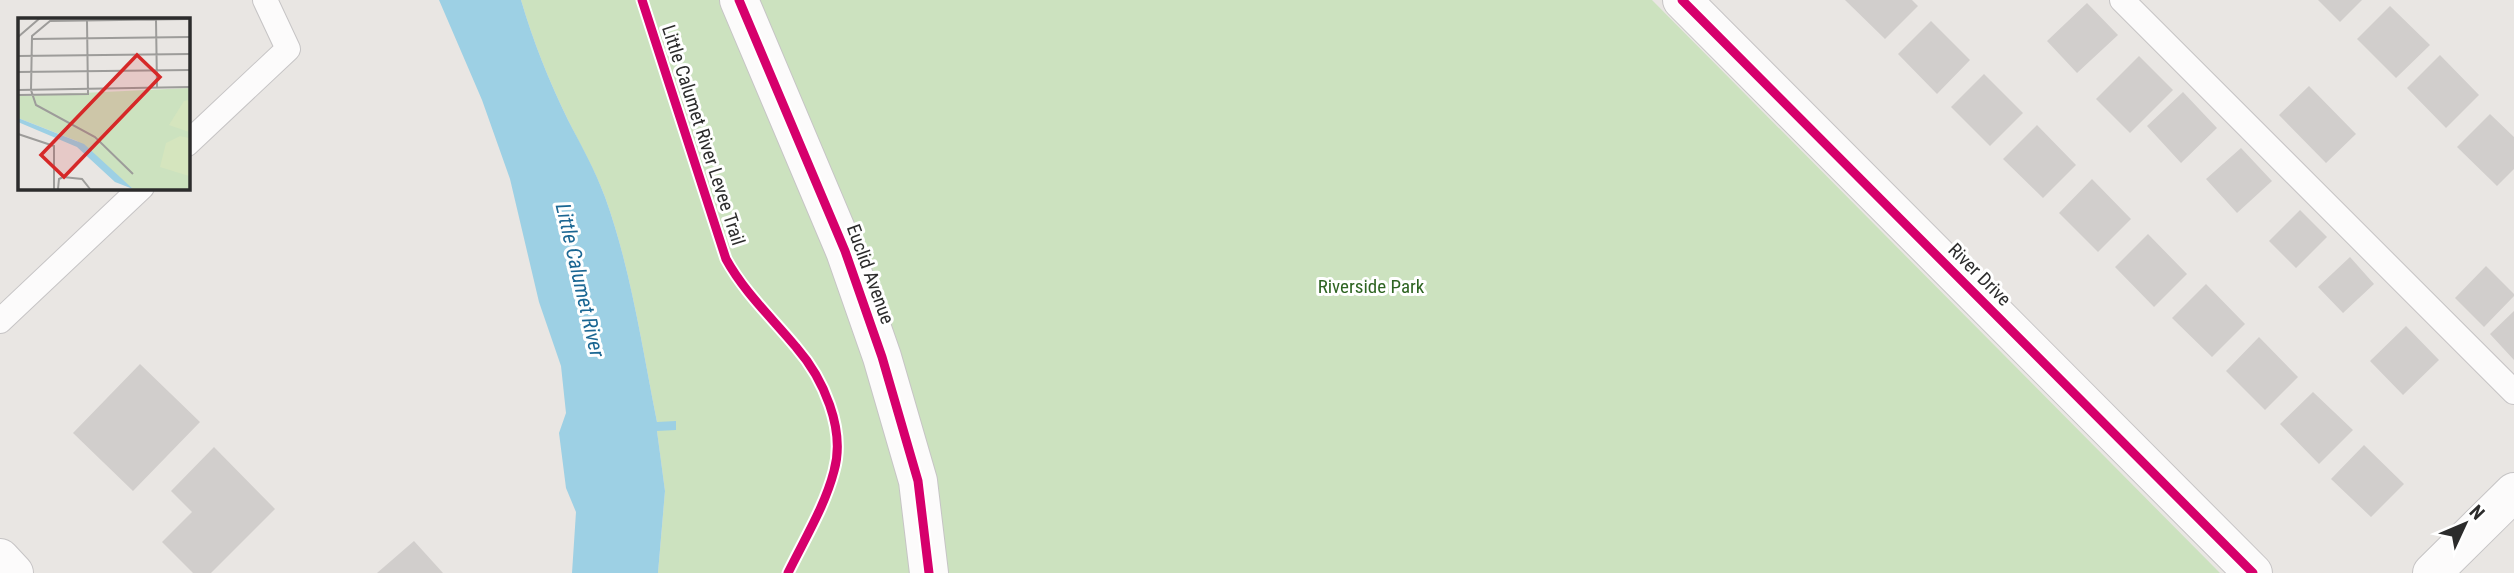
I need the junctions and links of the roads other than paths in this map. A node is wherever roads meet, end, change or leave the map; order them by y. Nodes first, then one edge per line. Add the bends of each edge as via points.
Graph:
1 (265, 0) edge
2 (739, 0) edge
3 (1682, 0) edge
4 (2122, 0) edge
5 (189, 142) edge
6 (140, 189) edge
7 (0, 321) edge
8 (2514, 393) edge
9 (2514, 492) edge
10 (0, 558) edge
11 (13, 573) edge
12 (929, 573) edge
13 (2253, 573) edge
14 (2432, 573) edge

1 - 5 lane via 288,49
2 - 12 street, Euclid Avenue via 845,251 882,357 918,481
3 - 13 street, River Drive
4 - 8 lane
6 - 7 lane
9 - 14 street
10 - 11 street

